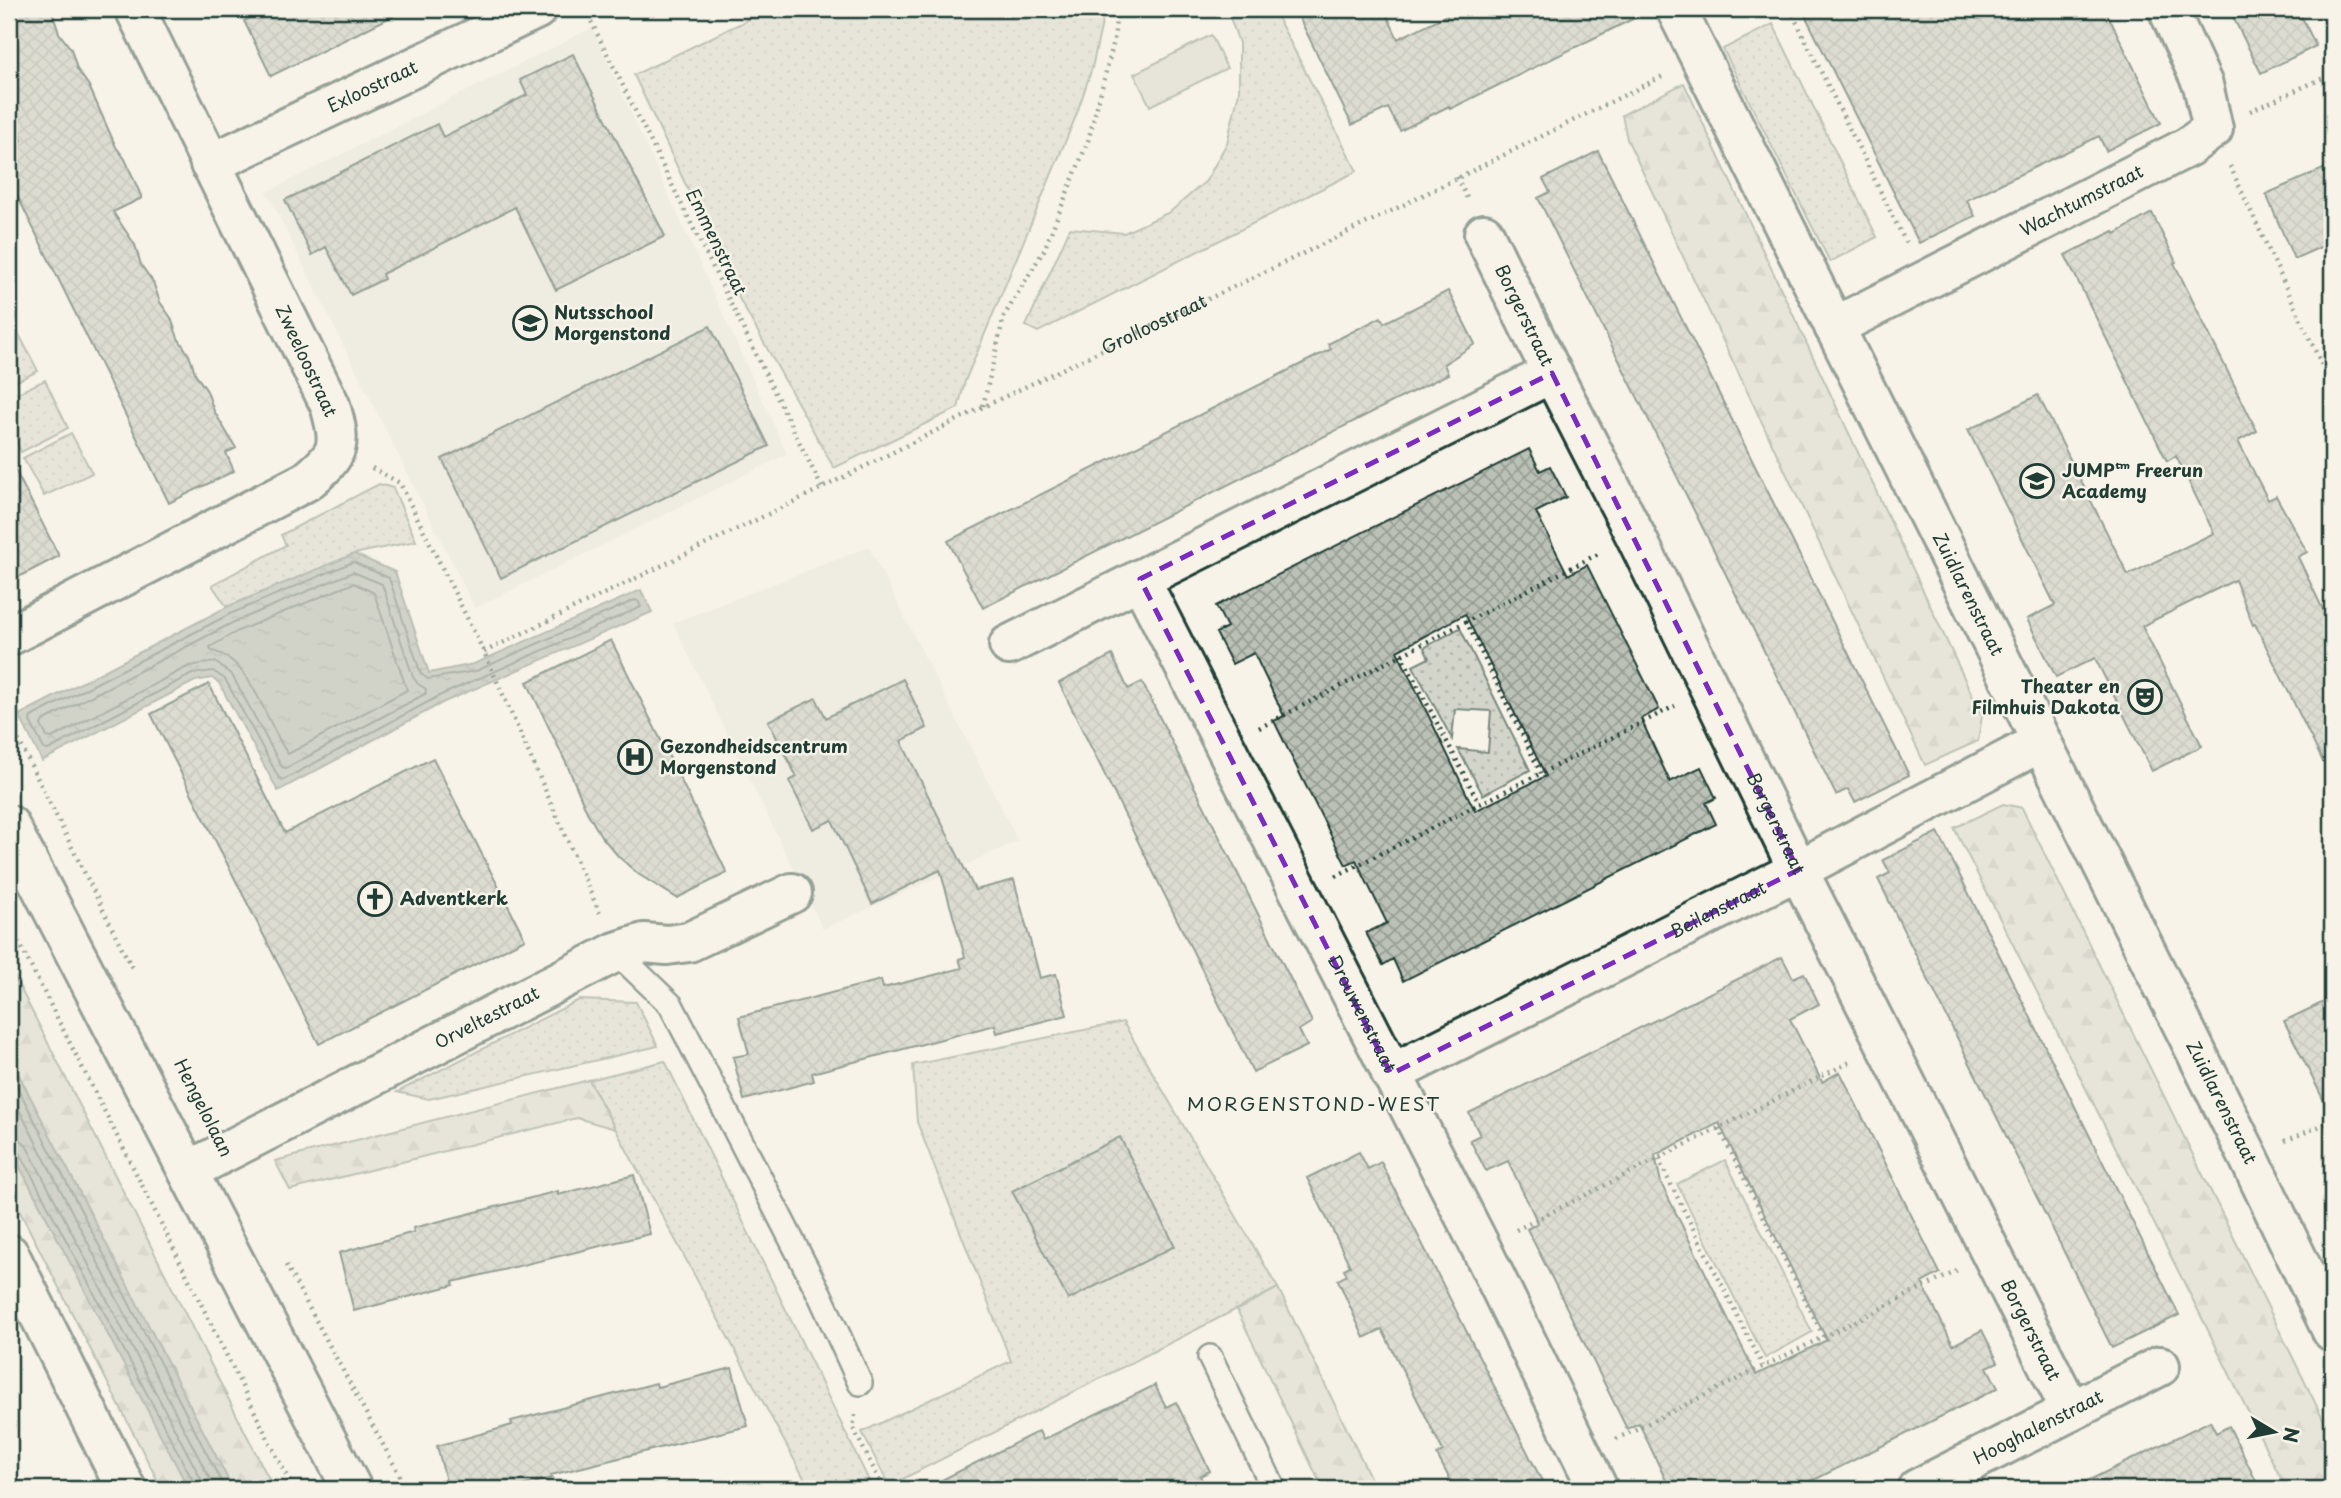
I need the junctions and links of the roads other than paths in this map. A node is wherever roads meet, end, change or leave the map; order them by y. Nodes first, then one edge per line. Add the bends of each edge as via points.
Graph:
1 (135, 9) edge
2 (537, 9) edge
3 (1676, 9) edge
4 (2168, 9) edge
5 (210, 164) junction
6 (1483, 233) dead end
7 (1834, 327) junction
8 (1552, 373) junction
9 (1140, 579) junction
10 (9, 636) edge
11 (1009, 645) dead end
12 (2041, 742) junction
13 (9, 825) edge
14 (1798, 870) junction
15 (792, 892) dead end
16 (617, 952) junction
17 (1391, 1074) junction
18 (188, 1171) junction
19 (9, 1254) edge
20 (2332, 1331) edge
21 (1210, 1357) dead end
22 (2160, 1366) dead end
23 (860, 1382) road end
24 (2071, 1411) junction
25 (1590, 1473) edge
26 (126, 1489) edge
27 (352, 1489) edge
28 (1274, 1489) edge
29 (1917, 1489) edge

1 - 5 street, Zweeloostraat
2 - 5 street, Exloostraat
3 - 7 street, Zuidlarenstraat
4 - 7 street, Wachtumstraat via 2203,85 2213,129 2188,147
5 - 10 street, Zweeloostraat via 330,405 337,449 307,481
6 - 8 street, Borgerstraat
7 - 12 street, Zuidlarenstraat
8 - 9 street
8 - 14 street, Borgerstraat
9 - 11 street
9 - 17 street, Drouwenstraat
12 - 14 street, Beilenstraat
12 - 20 street, Zuidlarenstraat
13 - 18 street
14 - 17 street, Beilenstraat
14 - 24 street, Borgerstraat
15 - 16 street, Orveltestraat via 689,942 644,943
16 - 18 street, Orveltestraat
16 - 23 lane via 671,1005
17 - 25 street, Drouwenstraat
18 - 27 street
19 - 26 street
21 - 28 lane
22 - 24 street, Hooghalenstraat
24 - 29 street, Hooghalenstraat

